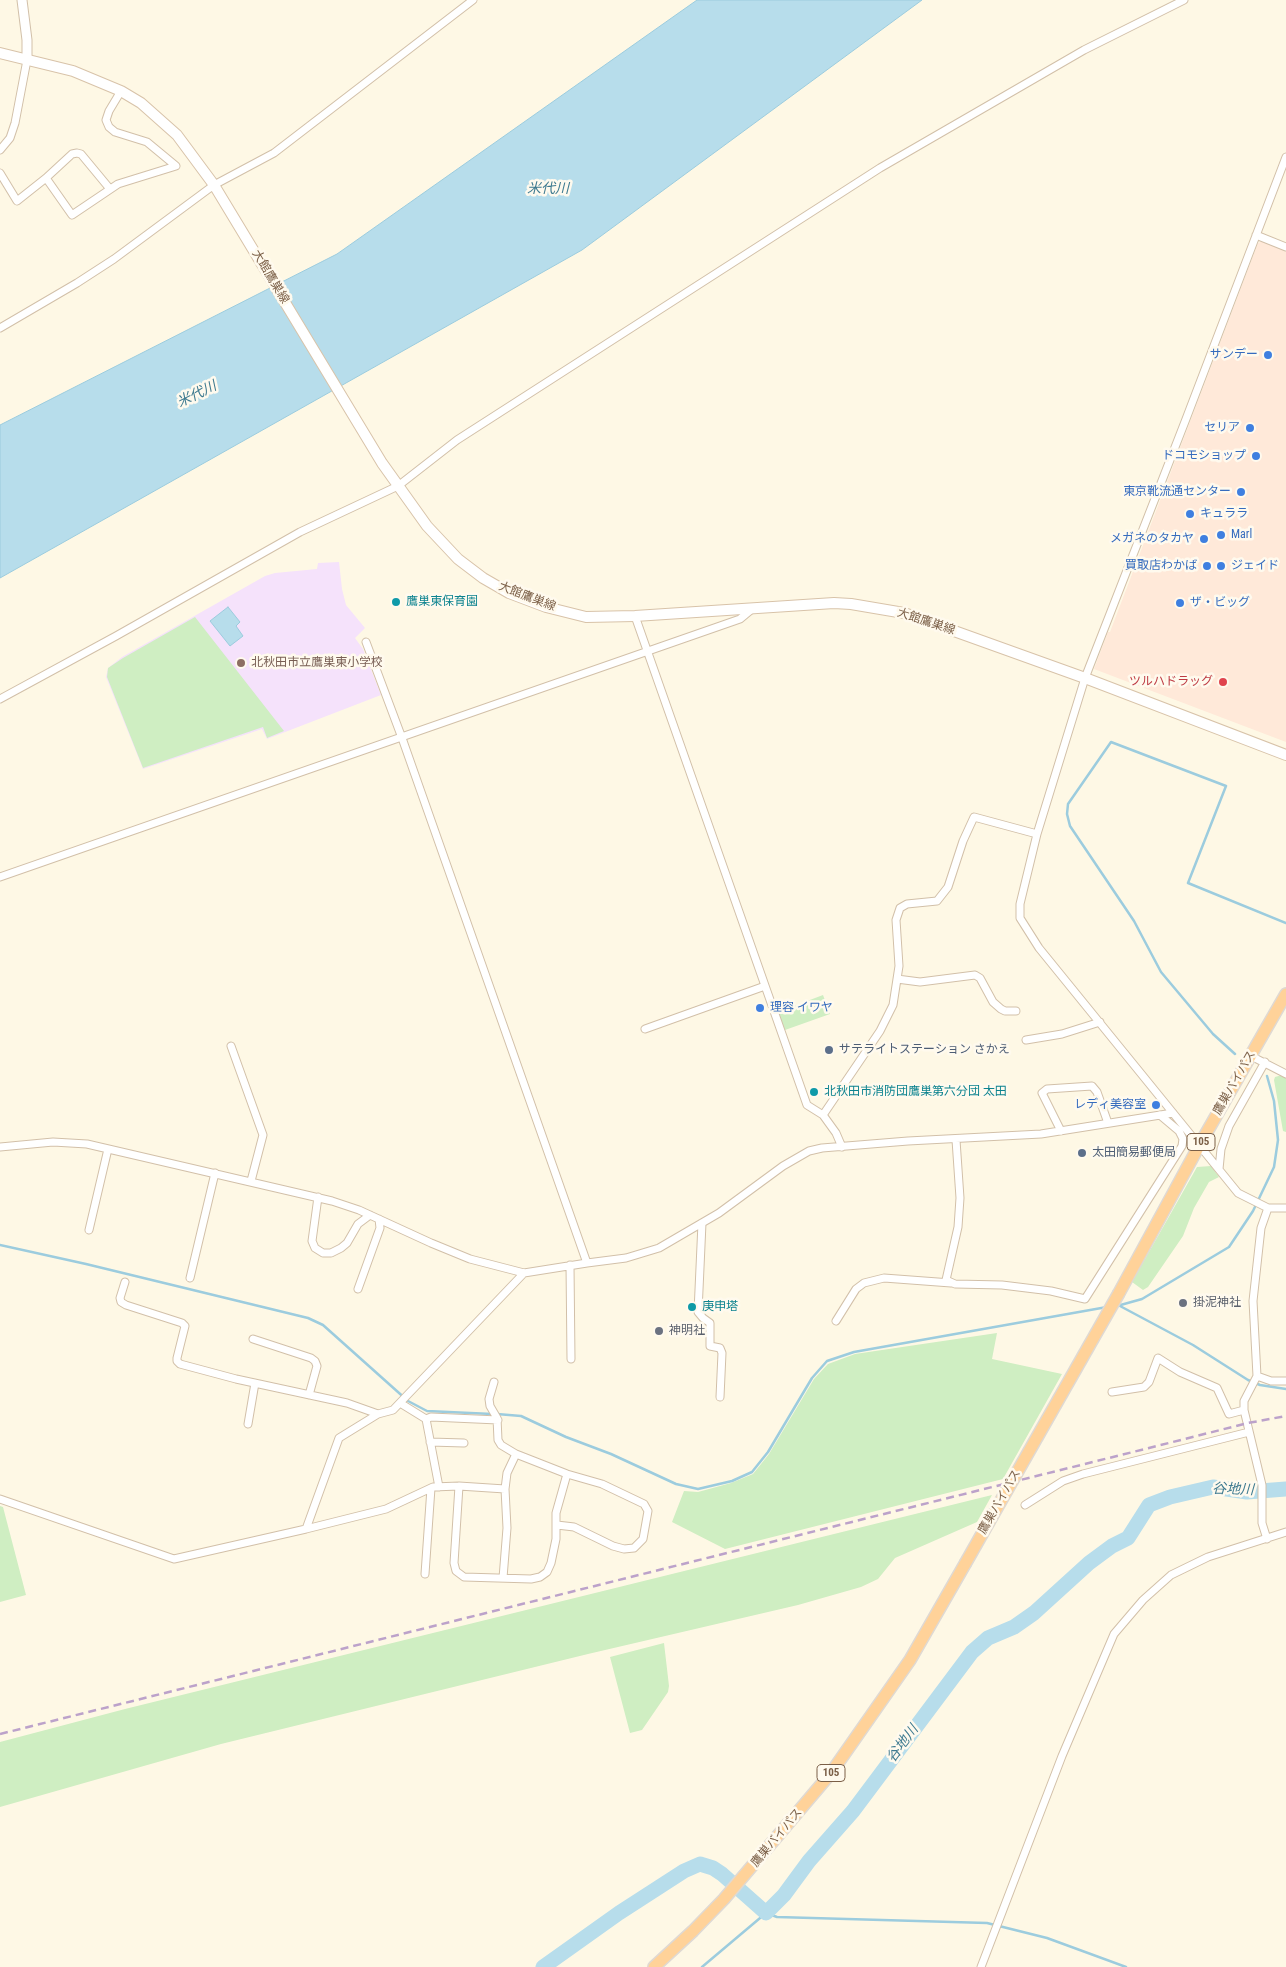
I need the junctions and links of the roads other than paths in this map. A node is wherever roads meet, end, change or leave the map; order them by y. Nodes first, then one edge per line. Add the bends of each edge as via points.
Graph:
1 (22, 0) edge
2 (473, 0) edge
3 (1184, 0) edge
4 (0, 52) edge
5 (27, 60) junction
6 (121, 90) junction
7 (0, 150) edge
8 (1286, 157) edge
9 (0, 174) edge
10 (46, 178) junction
11 (214, 186) junction
12 (110, 189) junction
13 (1256, 235) junction
14 (1286, 247) edge
15 (0, 328) edge
16 (398, 486) junction
17 (754, 607) junction
18 (635, 616) junction
19 (366, 642) dead end
20 (648, 651) junction
21 (1085, 678) junction
22 (0, 699) edge
23 (402, 738) junction
24 (1286, 755) edge
25 (1037, 834) junction
26 (0, 878) edge
27 (897, 979) junction
28 (765, 986) junction
29 (1286, 994) edge
30 (1016, 1011) dead end
31 (1100, 1022) junction
32 (645, 1030) dead end
33 (1026, 1040) dead end
34 (231, 1046) dead end
35 (1251, 1056) junction
36 (1265, 1062) junction
37 (1286, 1074) edge
38 (1173, 1113) junction
39 (1160, 1115) junction
40 (823, 1116) junction
41 (1108, 1123) junction
42 (1061, 1131) junction
43 (956, 1140) junction
44 (1200, 1144) junction
45 (0, 1146) edge
46 (842, 1147) junction
47 (108, 1149) junction
48 (1219, 1169) junction
49 (215, 1173) junction
50 (251, 1181) junction
51 (318, 1197) junction
52 (1268, 1208) junction
53 (1286, 1208) edge
54 (370, 1215) junction
55 (379, 1219) junction
56 (702, 1223) junction
57 (89, 1230) dead end
58 (587, 1263) junction
59 (570, 1266) junction
60 (524, 1273) junction
61 (190, 1278) dead end
62 (125, 1282) dead end
63 (952, 1283) junction
64 (358, 1289) dead end
65 (836, 1321) dead end
66 (253, 1340) dead end
67 (571, 1359) dead end
68 (1256, 1377) junction
69 (1286, 1381) edge
70 (494, 1382) dead end
71 (255, 1383) junction
72 (1112, 1392) dead end
73 (309, 1395) junction
74 (720, 1397) dead end
75 (401, 1402) junction
76 (1244, 1410) junction
77 (378, 1414) junction
78 (496, 1416) junction
79 (426, 1419) junction
80 (248, 1424) dead end
81 (1249, 1432) junction
82 (430, 1442) junction
83 (464, 1443) dead end
84 (516, 1454) junction
85 (567, 1474) junction
86 (459, 1486) junction
87 (439, 1487) junction
88 (431, 1488) junction
89 (505, 1489) junction
90 (0, 1499) edge
91 (1025, 1505) dead end
92 (557, 1525) junction
93 (306, 1529) junction
94 (1286, 1532) edge
95 (1267, 1539) junction
96 (425, 1574) dead end
97 (503, 1578) junction
98 (654, 1967) edge
99 (981, 1967) edge

1 - 5 street
2 - 11 street via 274,153
3 - 16 street via 1084,50 880,168 457,440
4 - 5 main road, 大館鷹巣線
5 - 6 main road, 大館鷹巣線 via 73,71
5 - 7 street via 15,123 10,138
6 - 11 main road, 大館鷹巣線 via 177,135
6 - 12 street via 109,110 106,120 109,127 154,146 176,166 128,180
8 - 13 street
9 - 10 street via 17,201
10 - 12 street via 77,153
10 - 12 street via 72,215
11 - 15 street via 114,259
11 - 16 main road, 大館鷹巣線
13 - 14 street
13 - 21 street
16 - 18 main road, 大館鷹巣線 via 427,526 458,559 509,593 586,617
16 - 22 street via 300,532
17 - 18 main road, 大館鷹巣線
17 - 20 street via 740,619
17 - 21 main road, 大館鷹巣線 via 834,603 904,613
18 - 20 street
19 - 23 street
20 - 23 street
20 - 28 street
21 - 24 main road, 大館鷹巣線
21 - 25 street
23 - 26 street
23 - 58 street
25 - 27 street via 974,817 948,887 937,901 907,904 900,908 896,920
25 - 31 street via 1020,904 1020,918 1039,948
27 - 30 street via 920,982 975,975 993,1002 1006,1011
27 - 40 street via 893,1005 880,1031
28 - 32 street
28 - 40 street via 807,1104
29 - 35 highway, 鷹巣バイパス / 105
31 - 33 street via 1062,1034
31 - 38 street
34 - 50 street via 263,1135
35 - 36 street
35 - 44 highway, 鷹巣バイパス / 105
36 - 37 street
36 - 48 street via 1230,1126 1221,1149
38 - 39 street
38 - 44 street
39 - 41 street
39 - 63 street via 1179,1131 1182,1146 1086,1299 1002,1285
40 - 46 street
41 - 42 street
41 - 42 street via 1092,1086 1047,1089 1042,1094
42 - 43 street
43 - 46 street
43 - 63 street via 960,1198 958,1227 946,1280
44 - 48 street
44 - 98 highway, 鷹巣バイパス / 105, bridge via 910,1660 831,1773 724,1899
45 - 47 street via 53,1142
46 - 56 street via 822,1148 803,1155
47 - 49 street
47 - 57 street
48 - 52 street via 1238,1193
49 - 50 street
49 - 61 street
50 - 51 street
51 - 54 street
51 - 54 street via 312,1241 315,1248 323,1253 341,1248 358,1224
52 - 53 street
52 - 68 street via 1261,1228 1253,1301
54 - 55 street
55 - 60 street via 470,1259
55 - 64 street via 380,1228
56 - 58 street via 659,1248 626,1258
56 - 74 street via 698,1312 710,1323 710,1346 720,1348 722,1353
58 - 59 street
59 - 60 street
59 - 67 street
60 - 75 street
62 - 71 street via 120,1298 126,1305 185,1326 176,1361
63 - 65 street via 884,1278 864,1283 856,1289
66 - 73 street via 312,1358 316,1366
68 - 69 street
68 - 76 street via 1244,1401
70 - 78 street via 489,1399
71 - 73 street
71 - 80 street
72 - 76 street via 1144,1387 1158,1358 1180,1372 1217,1388 1229,1414
73 - 77 street
75 - 77 street via 393,1410
75 - 79 street
76 - 81 street
77 - 93 street via 339,1438
78 - 79 street
78 - 84 street via 498,1440
79 - 82 street
81 - 91 street via 1083,1474 1063,1481
81 - 95 street via 1262,1485 1262,1523
82 - 83 street
82 - 87 street
84 - 85 street
84 - 89 street via 507,1474
85 - 92 street via 556,1513
85 - 92 street via 602,1484 644,1504 648,1511 647,1523 643,1539 634,1548 624,1549 574,1527
86 - 87 street
86 - 89 street
86 - 97 street via 456,1571 464,1577
87 - 88 street
88 - 93 street via 386,1509
88 - 96 street
89 - 97 street via 507,1528
90 - 93 street via 174,1559
92 - 97 street via 547,1572 531,1579
94 - 95 street
95 - 99 street via 1208,1557 1171,1574 1114,1634 1062,1756

